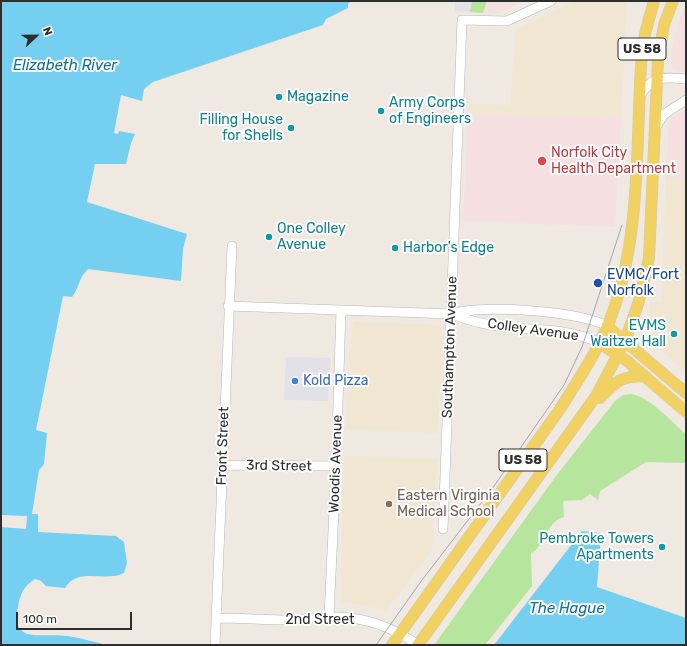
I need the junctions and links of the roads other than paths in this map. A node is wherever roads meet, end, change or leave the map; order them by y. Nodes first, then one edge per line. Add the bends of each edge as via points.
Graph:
1 (551, 1) edge
2 (654, 1) edge
3 (672, 1) edge
4 (658, 79) junction
5 (686, 79) edge
6 (639, 98) junction
7 (686, 100) edge
8 (655, 129) junction
9 (232, 246) dead end
10 (228, 306) junction
11 (341, 310) junction
12 (452, 314) junction
13 (607, 326) junction
14 (626, 341) junction
15 (599, 343) junction
16 (619, 355) junction
17 (645, 376) junction
18 (686, 393) edge
19 (686, 412) edge
20 (572, 430) junction
21 (222, 465) junction
22 (336, 466) junction
23 (443, 529) dead end
24 (329, 617) junction
25 (216, 618) junction
26 (401, 633) junction
27 (215, 645) edge
28 (392, 645) edge
29 (418, 645) edge

1 - 12 street, Southampton Avenue via 507,21 466,20
2 - 6 main road, US 58 via 642,50
3 - 4 main road, US 58 via 660,44
4 - 5 street
4 - 6 street via 649,83
4 - 8 main road, US 58
6 - 13 main road, US 58 via 631,243
7 - 8 street via 663,115
8 - 14 main road, US 58 via 649,258
9 - 10 street, Front Street
10 - 11 street, Colley Avenue
10 - 21 street, Front Street
11 - 12 street, Colley Avenue
11 - 22 street, Woodis Avenue
12 - 13 street, Colley Avenue via 468,309 559,313 586,317
12 - 15 street, Colley Avenue via 497,326 570,333
12 - 23 street, Southampton Avenue
13 - 14 main road, Colley Avenue
13 - 15 main road, US 58
14 - 16 main road, US 58
14 - 18 main road, Colley Avenue
15 - 16 main road, Colley Avenue
15 - 26 main road, US 58 via 560,409
16 - 17 main road, Colley Avenue
16 - 20 main road, US 58 via 596,396
17 - 19 main road, Colley Avenue
17 - 20 main road via 618,380
20 - 29 main road, US 58
21 - 22 street, 3rd Street
21 - 25 street, Front Street
22 - 24 street, Woodis Avenue
24 - 25 street, 2nd Street via 292,620
24 - 26 street, 2nd Street via 360,619
25 - 27 street, Front Street
26 - 28 main road, US 58
26 - 29 street, 2nd Street

